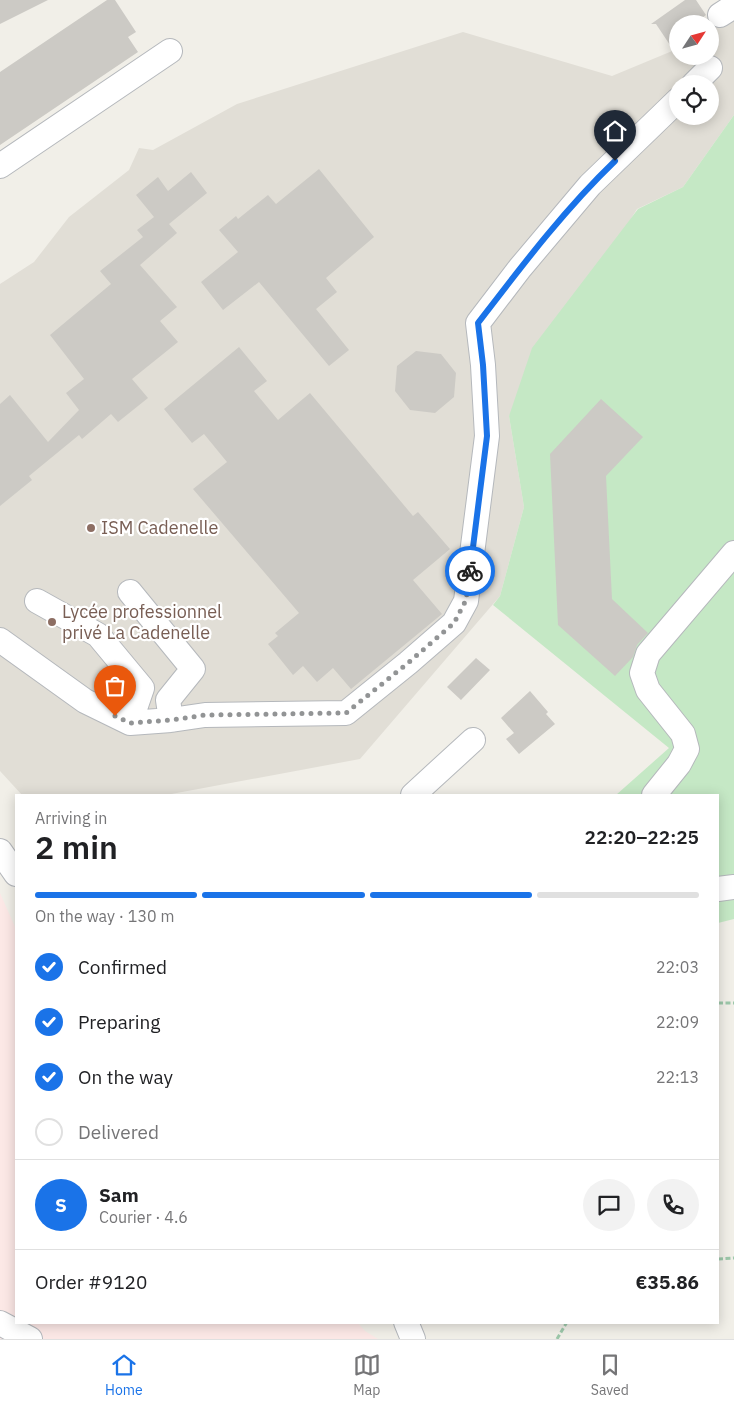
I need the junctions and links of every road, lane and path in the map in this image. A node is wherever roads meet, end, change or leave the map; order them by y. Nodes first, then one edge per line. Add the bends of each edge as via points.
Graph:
1 (170, 51) dead end
2 (669, 109) edge
3 (0, 166) edge
4 (734, 553) edge
5 (130, 592) dead end
6 (37, 601) dead end
7 (0, 640) edge
8 (172, 720) junction
9 (130, 723) junction
10 (473, 740) dead end
11 (414, 794) edge
12 (655, 794) edge
13 (0, 851) edge
14 (15, 873) edge
15 (734, 887) edge
16 (719, 889) edge
17 (719, 1002) edge
18 (734, 1003) edge
19 (734, 1258) edge
20 (719, 1259) edge
21 (0, 1323) edge
22 (407, 1324) edge
23 (414, 1324) edge
24 (566, 1324) edge
25 (30, 1339) edge
26 (413, 1339) edge
27 (557, 1339) edge

1 - 3 street
2 - 8 street via 590,185 478,323 487,436 468,590 454,623 346,713 205,715
4 - 12 street via 648,654 642,673 648,690 683,734 687,749
5 - 8 street via 193,669 168,700
6 - 9 street via 98,635 142,688
7 - 9 street via 85,701
8 - 9 street
10 - 11 street
13 - 14 street
15 - 16 street
17 - 18 path
19 - 20 path
21 - 25 street
22 - 26 street
23 - 26 street
24 - 27 path

